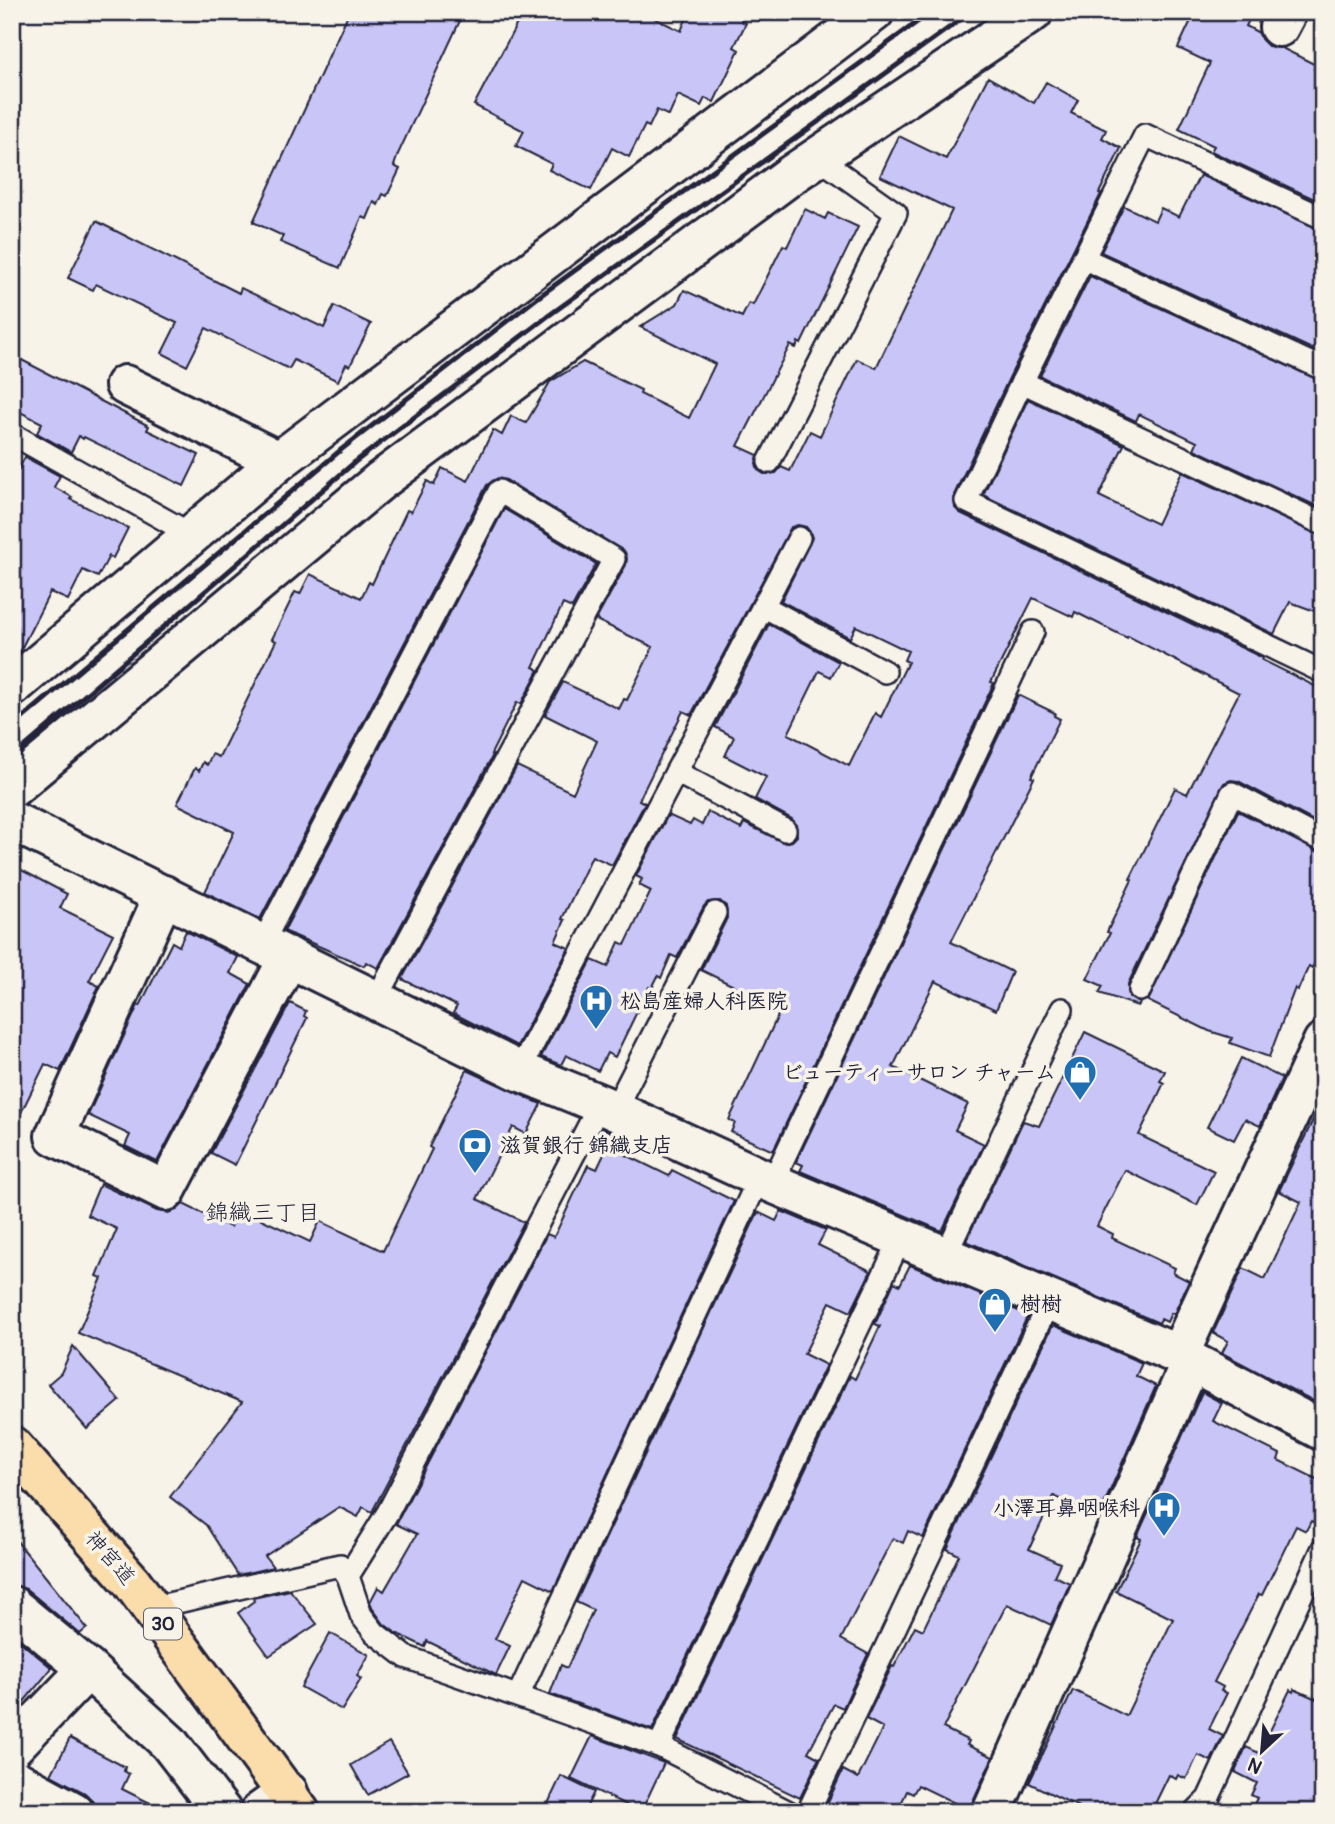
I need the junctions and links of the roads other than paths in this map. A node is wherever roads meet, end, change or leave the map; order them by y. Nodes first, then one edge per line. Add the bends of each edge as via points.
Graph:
1 (874, 12) edge
2 (1033, 12) edge
3 (817, 157) junction
4 (1323, 218) edge
5 (1083, 258) junction
6 (1323, 369) edge
7 (1021, 382) junction
8 (125, 385) dead end
9 (12, 434) edge
10 (279, 461) junction
11 (769, 462) dead end
12 (1323, 524) edge
13 (192, 535) junction
14 (799, 538) dead end
15 (763, 606) junction
16 (1033, 632) dead end
17 (1323, 672) edge
18 (885, 673) dead end
19 (12, 687) edge
20 (676, 772) junction
21 (12, 788) edge
22 (12, 821) edge
23 (785, 830) dead end
24 (1323, 841) edge
25 (164, 895) junction
26 (715, 913) dead end
27 (275, 951) junction
28 (1140, 990) dead end
29 (376, 1000) junction
30 (1062, 1009) dead end
31 (1323, 1042) edge
32 (519, 1071) junction
33 (607, 1108) junction
34 (765, 1181) junction
35 (901, 1238) junction
36 (945, 1256) junction
37 (1050, 1300) junction
38 (1185, 1358) junction
39 (1323, 1431) edge
40 (12, 1446) edge
41 (1323, 1548) edge
42 (348, 1576) junction
43 (12, 1606) edge
44 (151, 1608) junction
45 (88, 1669) junction
46 (519, 1696) junction
47 (659, 1746) junction
48 (12, 1748) edge
49 (12, 1778) edge
50 (283, 1805) edge
51 (74, 1812) edge
52 (222, 1812) edge
53 (789, 1812) edge
54 (808, 1812) edge
55 (992, 1812) edge
56 (1195, 1812) edge

1 - 10 street
2 - 3 street
3 - 11 lane via 896,213
3 - 21 street via 380,481
4 - 5 lane via 1145,135
5 - 6 lane
5 - 7 lane
7 - 12 lane
7 - 17 lane via 965,501
8 - 10 street
9 - 13 lane
10 - 13 street
13 - 19 street
14 - 15 lane
15 - 18 lane
15 - 20 lane
16 - 34 lane
20 - 23 lane
20 - 32 lane
22 - 25 street
24 - 28 lane via 1232,793
25 - 27 street
25 - 27 street via 55,1136 166,1191
26 - 33 lane
27 - 29 street
27 - 29 lane via 499,491 614,559
29 - 32 street
30 - 36 lane
31 - 38 street
32 - 33 street
33 - 34 street
33 - 42 lane via 388,1512
34 - 35 street
34 - 46 lane
35 - 36 street
35 - 47 lane
36 - 37 street
37 - 38 street
37 - 54 lane
38 - 39 street
38 - 55 street
40 - 44 main road, 神宮道 / 30
41 - 56 lane via 1208,1798
42 - 44 lane via 340,1565
42 - 46 lane via 361,1615 375,1633 406,1657
43 - 45 street
44 - 50 main road, 神宮道 / 30
45 - 48 street
45 - 52 street via 169,1743
46 - 47 lane
47 - 53 lane
49 - 51 street

